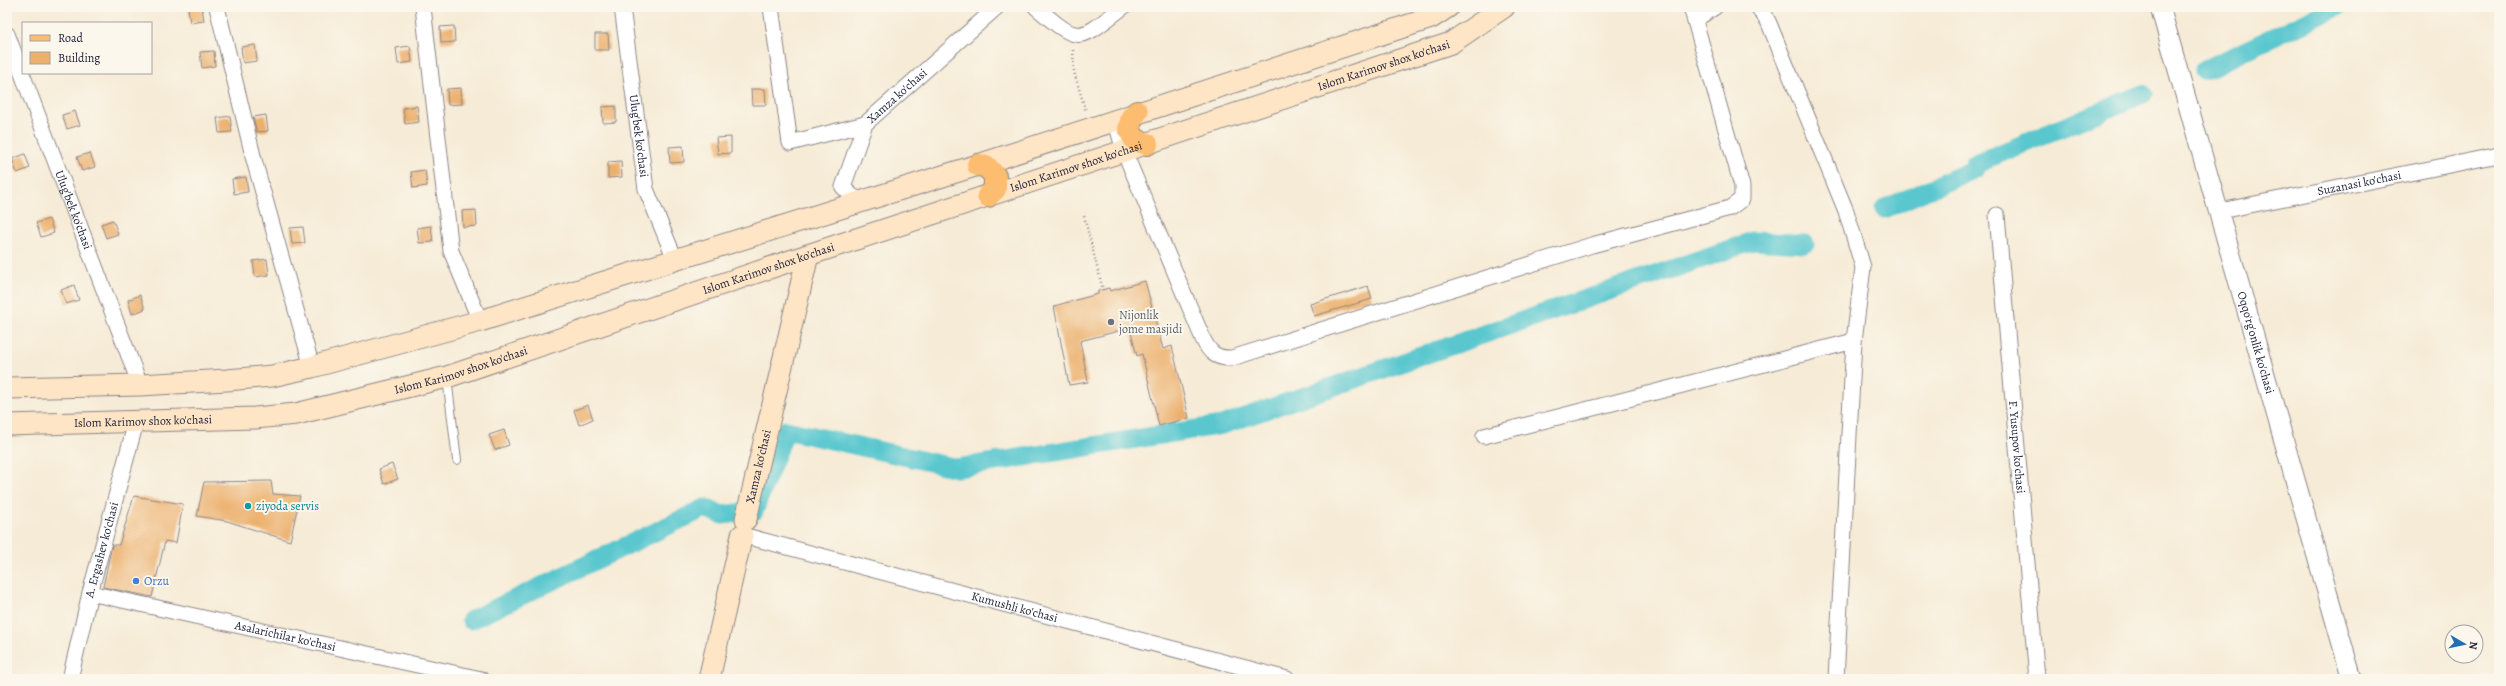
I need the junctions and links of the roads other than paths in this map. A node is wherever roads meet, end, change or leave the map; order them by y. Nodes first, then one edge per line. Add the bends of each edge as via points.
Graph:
1 (217, 7) edge
2 (423, 7) edge
3 (622, 7) edge
4 (771, 7) edge
5 (997, 7) edge
6 (1036, 7) edge
7 (1123, 7) edge
8 (1448, 7) edge
9 (1504, 7) edge
10 (1715, 7) edge
11 (1758, 7) edge
12 (2160, 7) edge
13 (1693, 13) edge
14 (7, 34) edge
15 (22, 74) edge
16 (22, 74) edge
17 (1137, 112) junction
18 (1115, 119) junction
19 (865, 124) junction
20 (1147, 144) junction
21 (1124, 152) junction
22 (2499, 155) edge
23 (978, 164) junction
24 (988, 196) junction
25 (864, 200) junction
26 (2220, 211) junction
27 (1997, 215) dead end
28 (808, 255) junction
29 (675, 260) junction
30 (480, 321) junction
31 (1854, 342) junction
32 (312, 367) junction
33 (447, 377) junction
34 (140, 385) junction
35 (7, 388) edge
36 (136, 422) junction
37 (7, 425) edge
38 (1484, 436) dead end
39 (457, 460) dead end
40 (746, 519) junction
41 (90, 593) junction
42 (70, 679) edge
43 (481, 679) edge
44 (709, 679) edge
45 (1287, 679) edge
46 (1836, 679) edge
47 (2037, 679) edge
48 (2352, 679) edge

1 - 32 street via 254,160
2 - 30 street via 452,251
3 - 29 street, Ulug'bek ko'chasi via 646,189
4 - 19 street via 790,143
5 - 19 street, Xamza ko'chasi
6 - 7 street via 1063,31 1073,36 1092,32
8 - 17 main road via 1431,18
9 - 20 main road, Islom Karimov shox ko'chasi via 1451,43
10 - 13 street
11 - 31 street via 1768,21 1846,211 1863,267
12 - 26 street, Oqqo'rg'onlik ko'chasi
13 - 21 street via 1742,186 1742,199 1738,204 1592,245 1232,358 1216,356 1208,350
14 - 16 street, Ulug'bek ko'chasi
15 - 34 street, Ulug'bek ko'chasi
17 - 18 main road
17 - 20 main road via 1132,117 1129,129 1135,140
18 - 21 street
18 - 23 main road
19 - 25 street, Xamza ko'chasi via 843,187 853,197
20 - 21 main road, Islom Karimov shox ko'chasi
21 - 24 main road, Islom Karimov shox ko'chasi
22 - 26 street, Suzanasi ko'chasi
23 - 24 main road via 986,166 995,176 995,189
23 - 25 main road
24 - 28 main road, Islom Karimov shox ko'chasi
25 - 29 main road
26 - 48 street, Oqqo'rg'onlik ko'chasi
27 - 47 street, F. Yusupov ko'chasi
28 - 33 main road, Islom Karimov shox ko'chasi
28 - 40 main road, Xamza ko'chasi
29 - 30 main road
30 - 32 main road
31 - 38 street
31 - 46 street
32 - 34 main road via 272,376
33 - 36 main road, Islom Karimov shox ko'chasi via 296,414
33 - 39 lane
34 - 35 main road
36 - 37 main road, Islom Karimov shox ko'chasi
36 - 41 street, A. Ergashev ko'chasi
40 - 44 main road, Xamza ko'chasi
40 - 45 street, Kumushli ko'chasi
41 - 42 street, A. Ergashev ko'chasi
41 - 43 street, Asalarichilar ko'chasi

